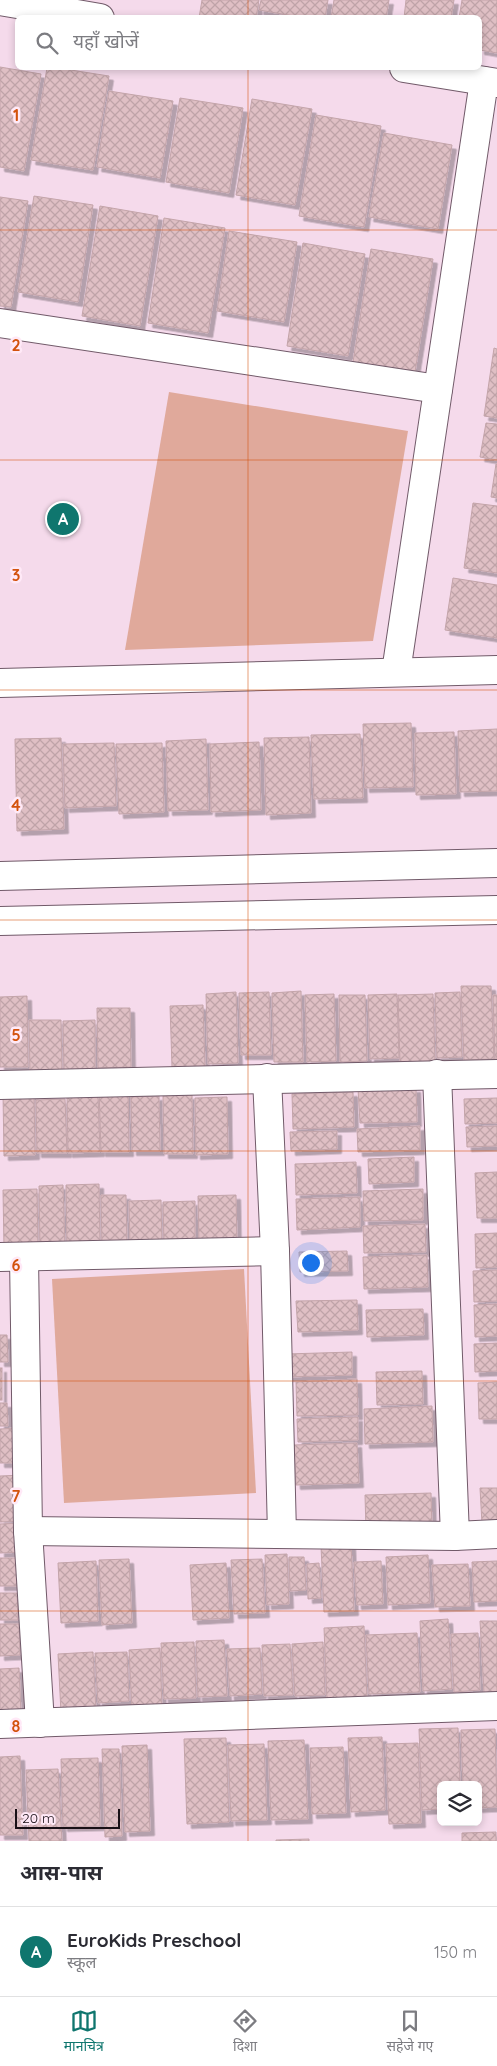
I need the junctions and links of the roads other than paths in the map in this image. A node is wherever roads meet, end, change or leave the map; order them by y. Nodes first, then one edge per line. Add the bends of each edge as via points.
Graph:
1 (0, 1) edge
2 (82, 15) edge
3 (416, 70) edge
4 (490, 82) edge
5 (0, 323) edge
6 (438, 389) junction
7 (497, 670) edge
8 (396, 672) junction
9 (0, 683) edge
10 (497, 863) edge
11 (0, 876) edge
12 (497, 910) edge
13 (0, 922) edge
14 (437, 1074) junction
15 (497, 1074) edge
16 (267, 1078) junction
17 (0, 1085) edge
18 (275, 1251) junction
19 (12, 1257) edge
20 (28, 1531) junction
21 (282, 1534) junction
22 (497, 1534) edge
23 (455, 1536) junction
24 (497, 1706) edge
25 (40, 1723) junction
26 (0, 1724) edge

1 - 2 street
3 - 4 street
4 - 6 street
5 - 6 street
6 - 8 street
7 - 8 street
8 - 9 street
10 - 11 street
12 - 13 street
14 - 15 street
14 - 16 street
14 - 23 street
16 - 17 street
16 - 18 street
18 - 19 street
18 - 21 street
19 - 20 street
20 - 21 street
20 - 25 street
21 - 23 street
22 - 23 street
24 - 25 street
25 - 26 street

